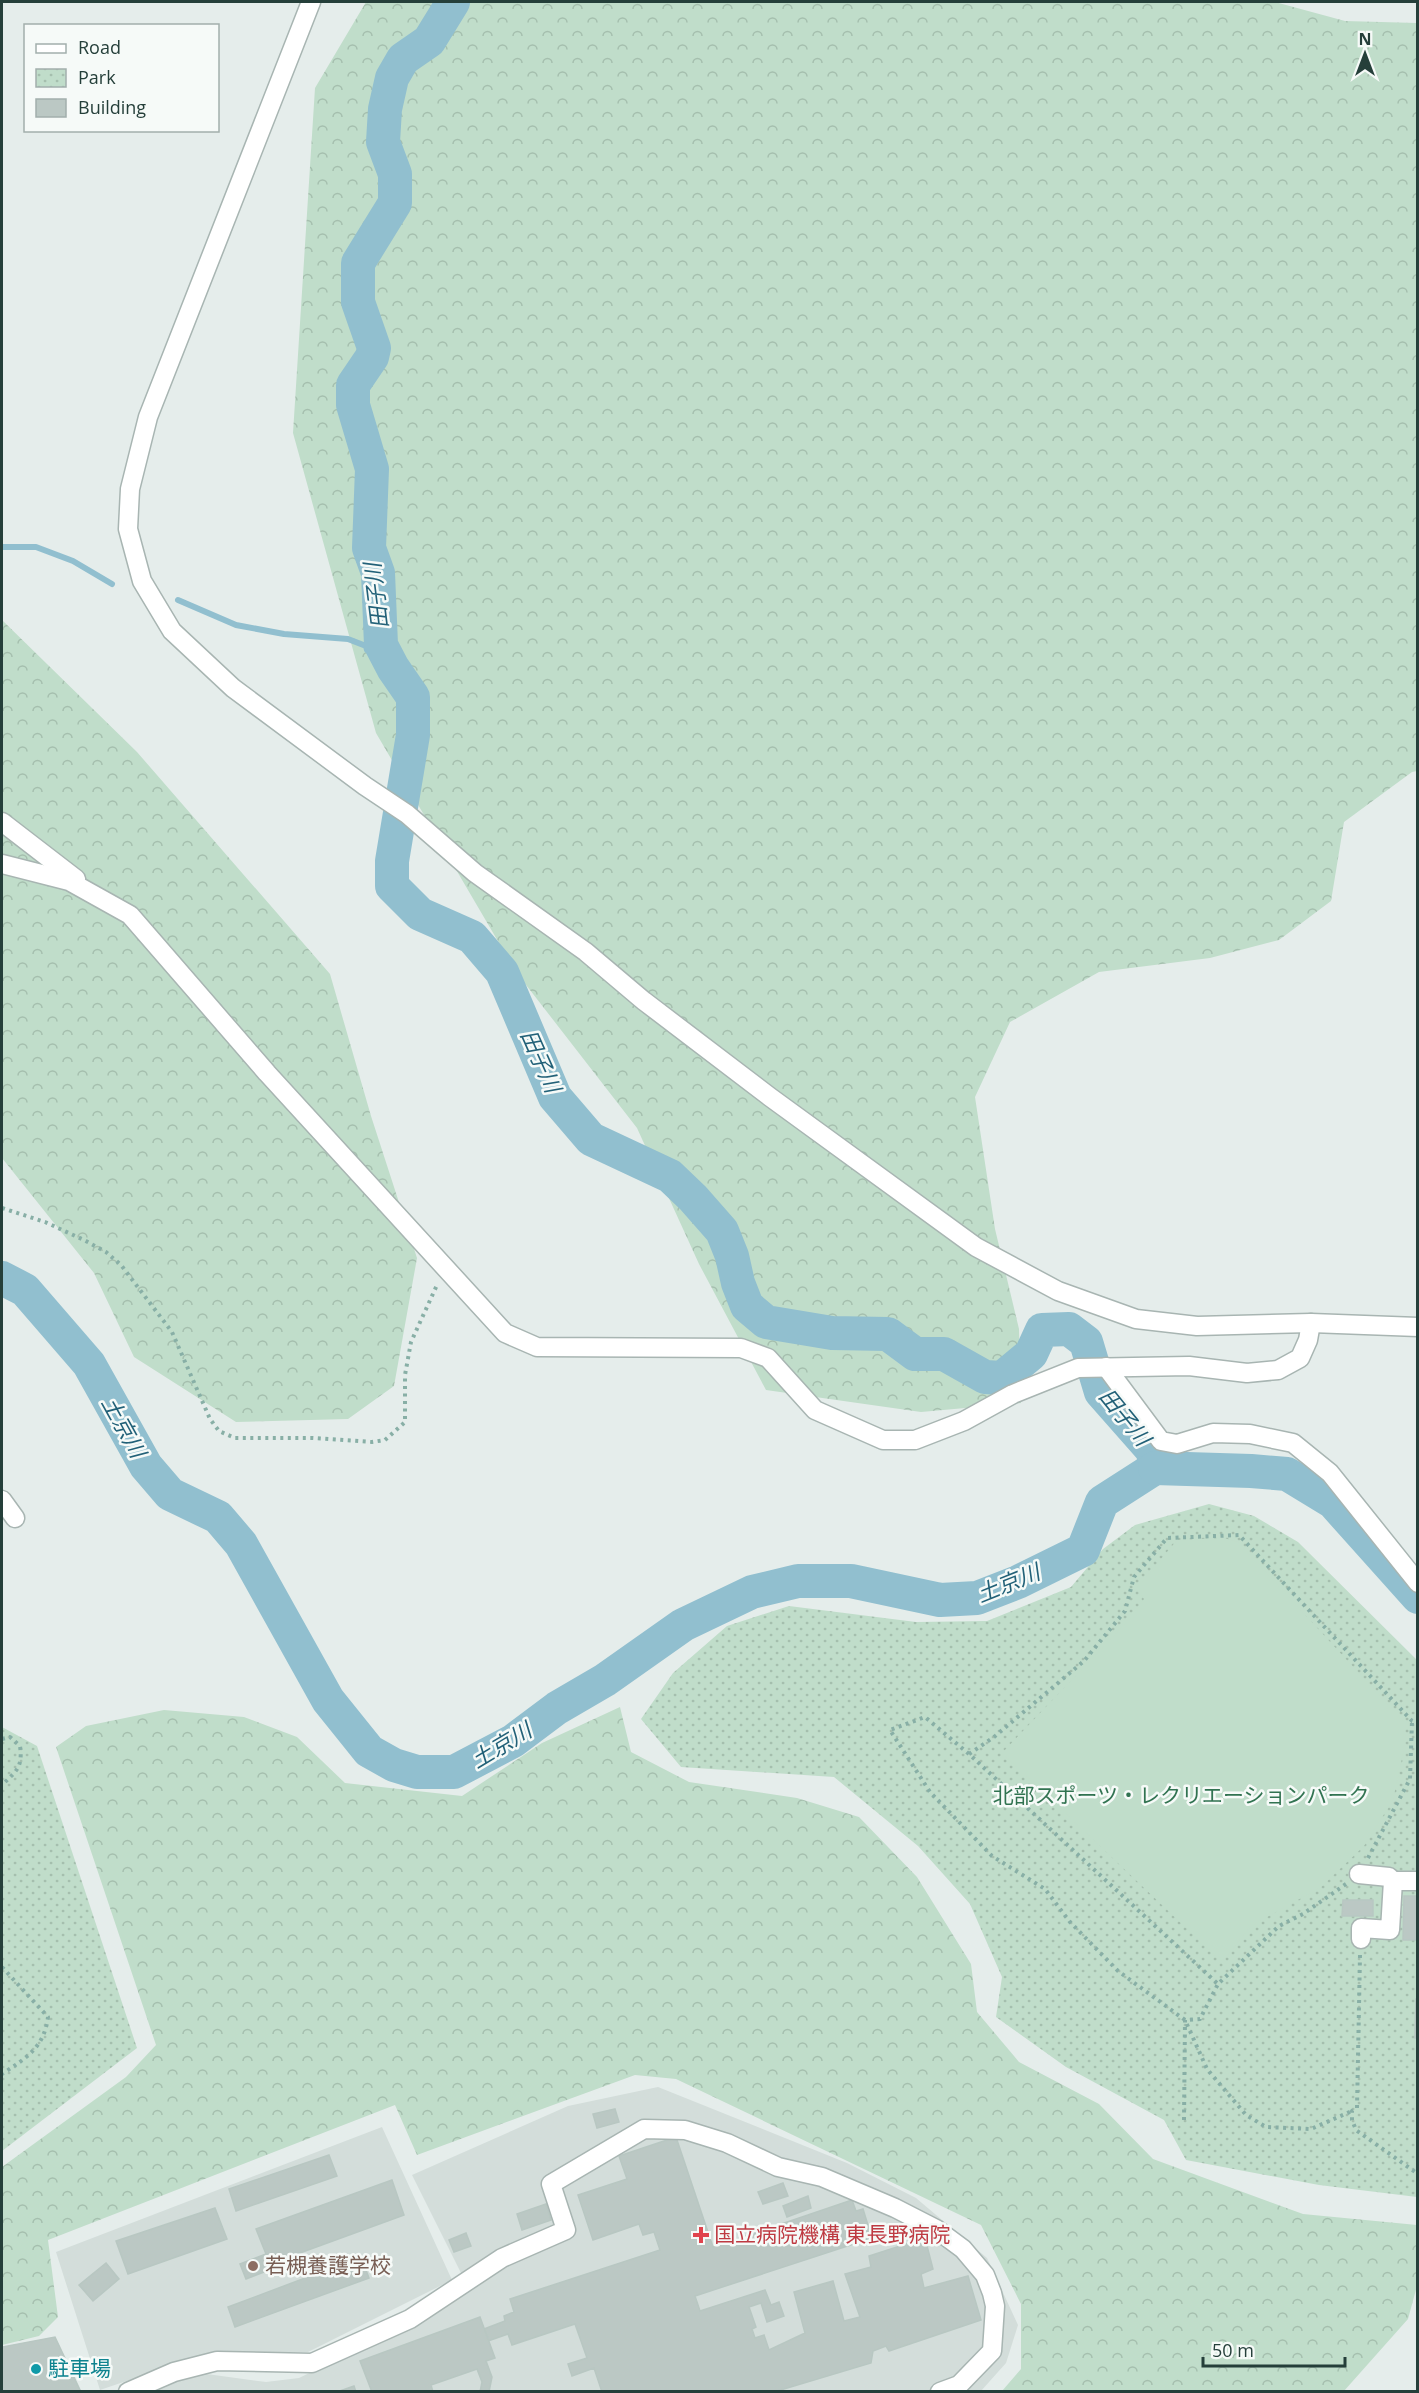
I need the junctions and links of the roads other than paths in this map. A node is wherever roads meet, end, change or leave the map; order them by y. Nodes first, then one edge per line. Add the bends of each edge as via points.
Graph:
1 (311, 2) edge
2 (2, 822) edge
3 (2, 864) edge
4 (99, 897) junction
5 (1311, 1323) junction
6 (1418, 1327) edge
7 (1103, 1367) junction
8 (2, 1500) edge
9 (15, 1518) dead end
10 (1418, 1583) edge
11 (1359, 1874) road end
12 (1393, 1881) junction
13 (1418, 1881) edge
14 (1361, 1939) road end
15 (128, 2391) edge
16 (940, 2391) edge

1 - 5 street via 148,417 130,489 128,529 142,581 172,631 233,688 407,814 475,873 586,952 770,1097 976,1247 1058,1291 1136,1319 1197,1326
2 - 4 street
3 - 4 street via 69,881
4 - 7 street via 130,915 146,932 267,1073 514,1339 537,1347 749,1350 768,1358 815,1410 883,1440 915,1440 1078,1368
5 - 6 street
5 - 7 street via 1300,1358 1278,1370 1247,1373 1189,1366
7 - 10 street via 1161,1441 1177,1444 1222,1433 1293,1443 1330,1473
8 - 9 street
11 - 12 street via 1389,1877
12 - 13 street
12 - 14 street via 1390,1930 1361,1928
15 - 16 street via 174,2372 217,2361 312,2363 410,2319 502,2258 566,2230 551,2184 644,2129 686,2130 727,2143 778,2167 822,2176 936,2229 963,2249 985,2275 992,2294 992,2351 959,2385

